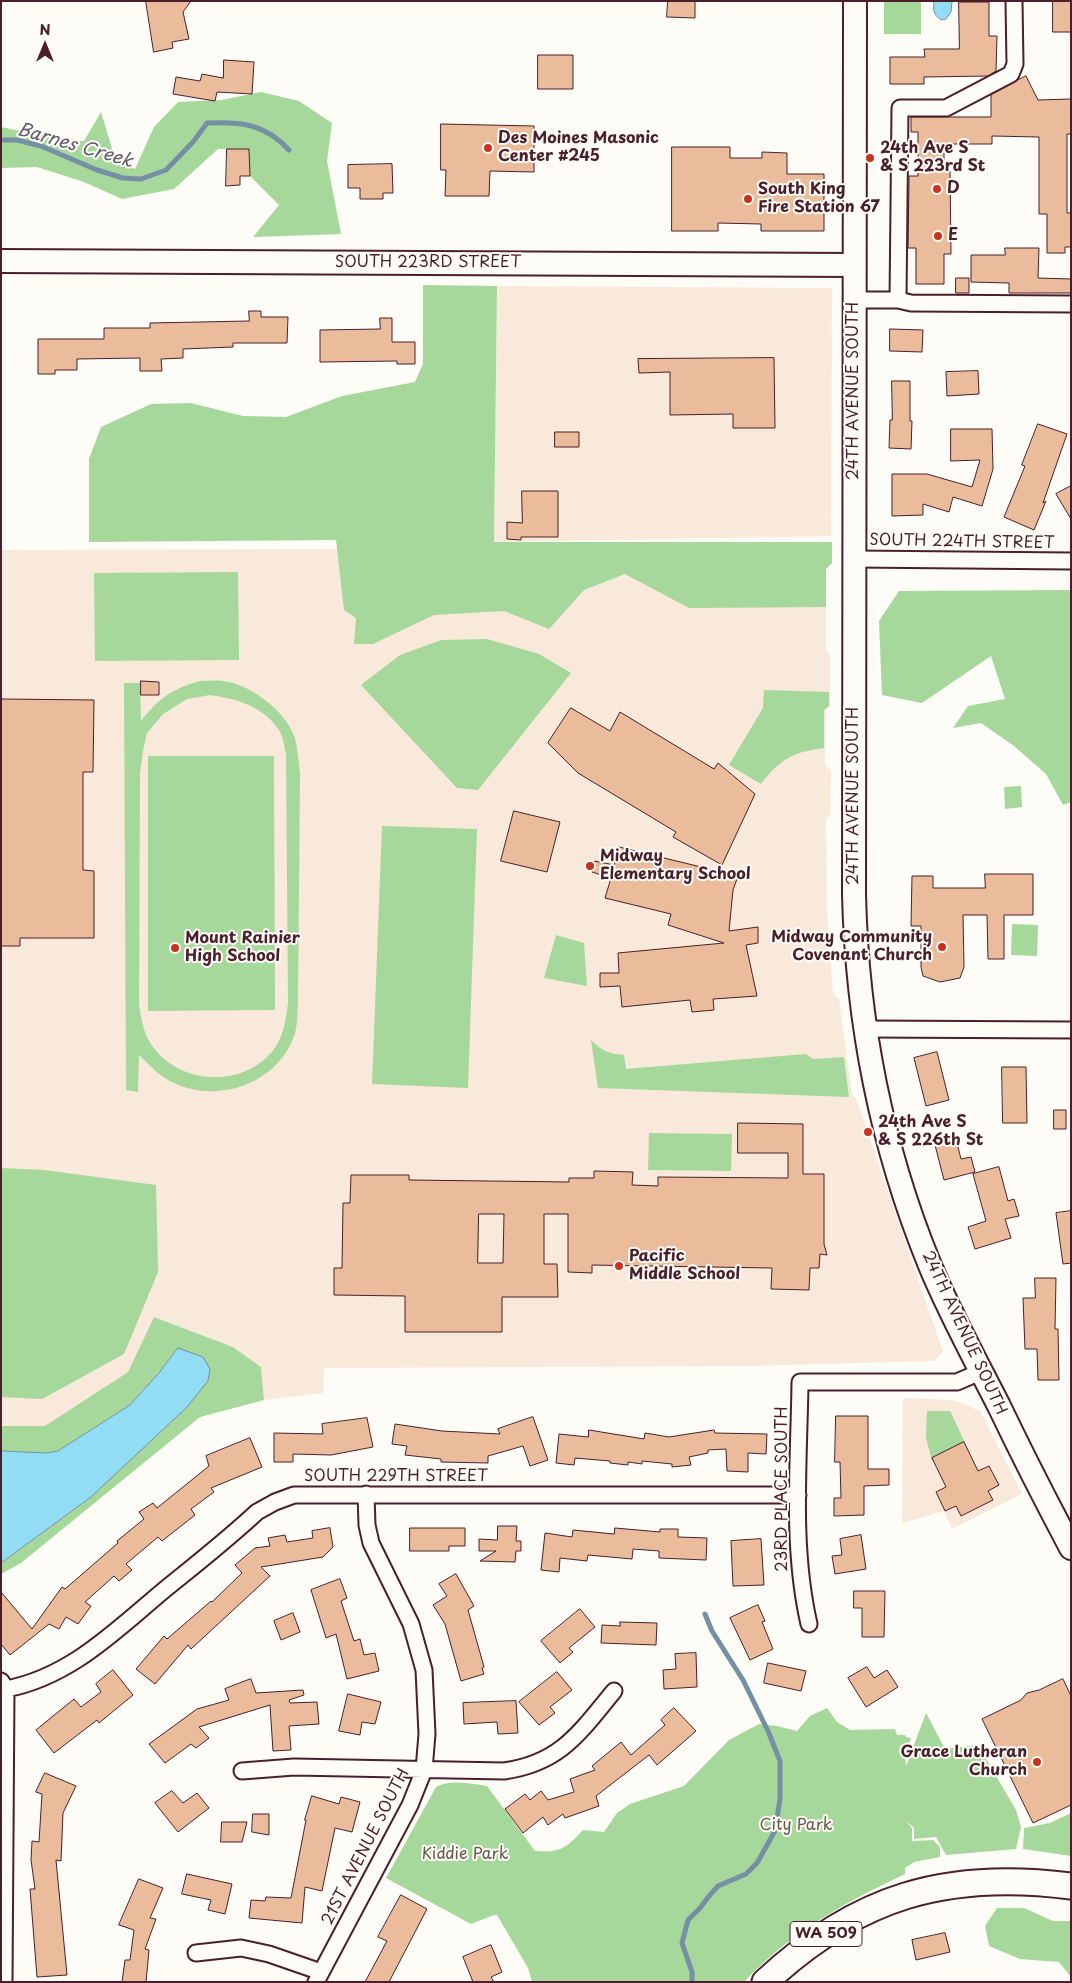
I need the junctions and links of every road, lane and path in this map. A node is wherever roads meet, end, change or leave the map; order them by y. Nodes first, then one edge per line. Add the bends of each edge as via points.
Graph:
1 (854, 1) edge
2 (1014, 1) edge
3 (1, 261) edge
4 (854, 265) junction
5 (854, 300) junction
6 (898, 300) junction
7 (1071, 304) edge
8 (854, 559) junction
9 (1071, 561) edge
10 (865, 1029) junction
11 (1071, 1030) edge
12 (980, 1372) junction
13 (366, 1494) junction
14 (798, 1495) junction
15 (1071, 1548) edge
16 (809, 1624) dead end
17 (4, 1685) edge
18 (614, 1691) dead end
19 (424, 1770) junction
20 (242, 1771) dead end
21 (1071, 1886) edge
22 (196, 1953) dead end
23 (319, 1977) edge
24 (4, 1982) edge
25 (766, 1982) edge

1 - 4 street, 24TH AVENUE SOUTH
2 - 6 street via 1015,64 1011,74 946,108 900,108
3 - 4 street, SOUTH 223RD STREET
4 - 5 street, 24TH AVENUE SOUTH
5 - 6 street
5 - 8 street, 24TH AVENUE SOUTH
6 - 7 street via 911,304
8 - 9 street, SOUTH 224TH STREET
8 - 10 street, 24TH AVENUE SOUTH via 854,894
10 - 11 street
10 - 12 street, 24TH AVENUE SOUTH via 881,1112 904,1194 929,1264
12 - 14 street, 23RD PLACE SOUTH via 957,1382 800,1382
12 - 15 street, 24TH AVENUE SOUTH
13 - 14 street, SOUTH 229TH STREET
13 - 17 street, SOUTH 229TH STREET via 294,1495 275,1502 258,1512 98,1646 54,1674 28,1685
13 - 19 street, 21ST AVENUE SOUTH via 371,1543 411,1624 424,1670 427,1734
14 - 16 street, 23RD PLACE SOUTH via 798,1548
17 - 24 street
18 - 19 street via 573,1741 529,1766 504,1771
19 - 20 street via 294,1767
19 - 23 street, 21ST AVENUE SOUTH via 410,1805
21 - 25 main road, WA 509 via 1026,1881 972,1882 881,1903 826,1934 790,1959
22 - 23 street via 241,1948 269,1954

